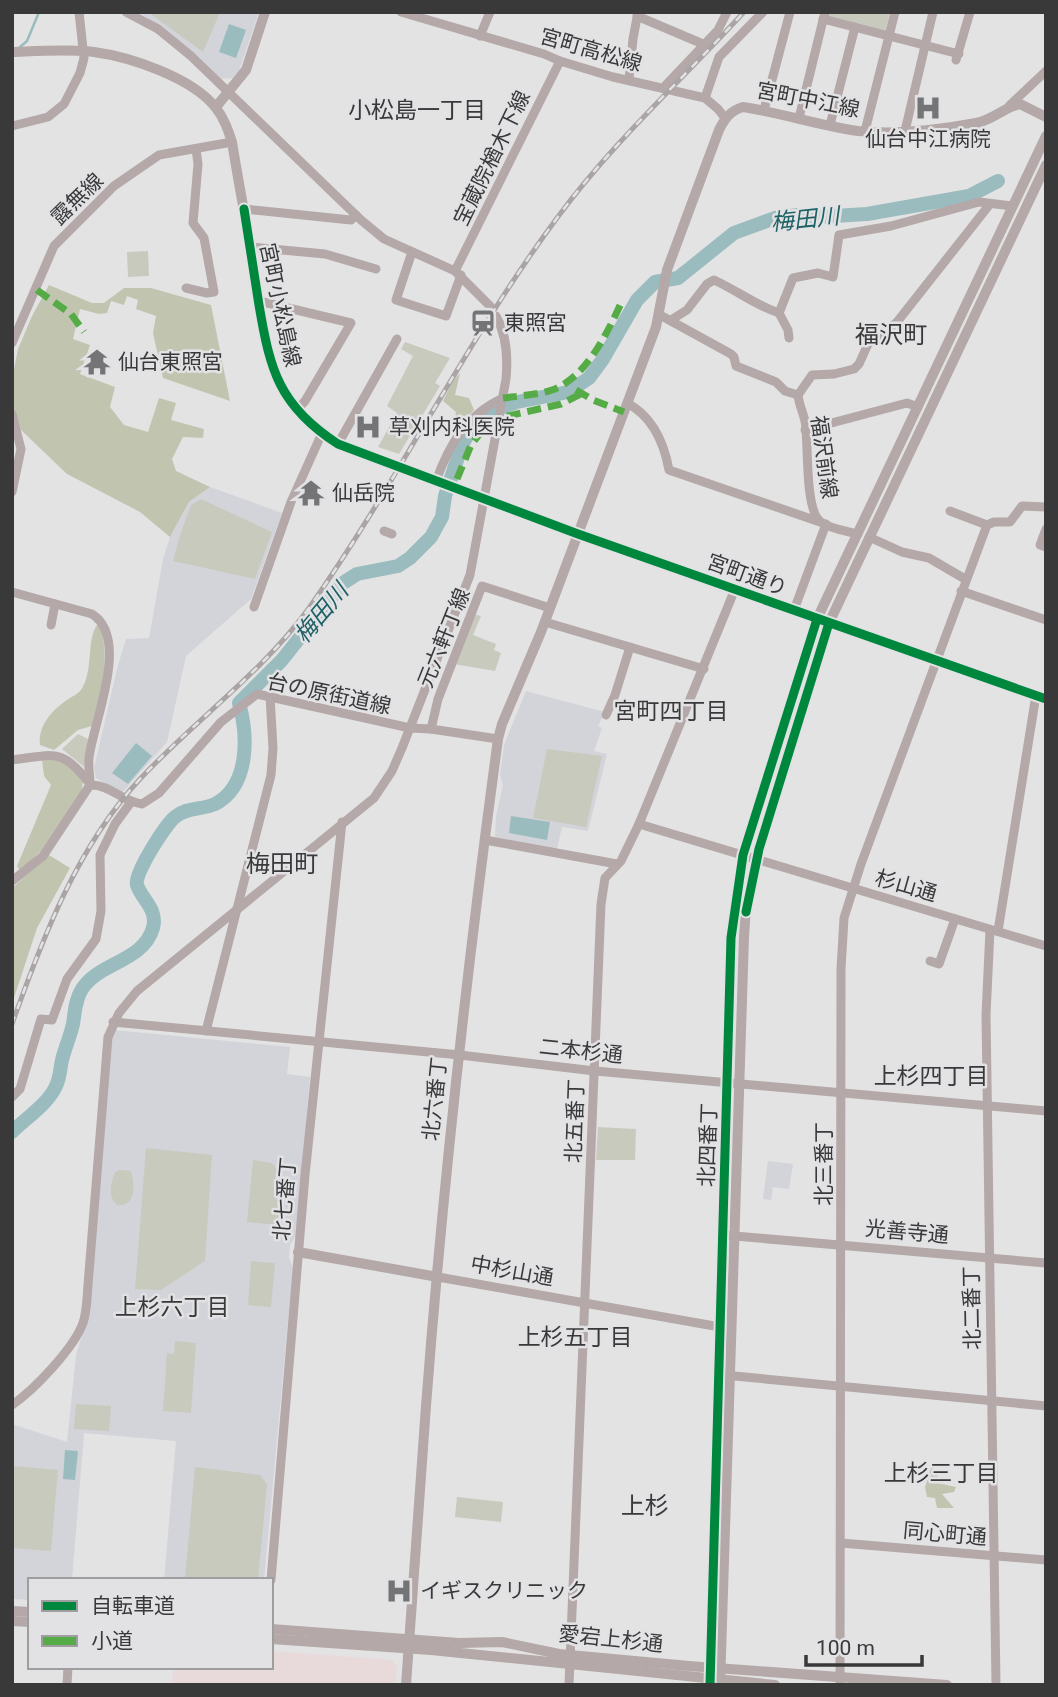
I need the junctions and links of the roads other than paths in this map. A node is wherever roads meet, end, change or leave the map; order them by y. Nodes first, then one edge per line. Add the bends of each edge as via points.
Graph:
1 (79, 12) edge
2 (126, 12) edge
3 (265, 12) edge
4 (401, 12) edge
5 (490, 12) edge
6 (727, 12) edge
7 (763, 12) edge
8 (790, 12) edge
9 (895, 12) edge
10 (933, 12) edge
11 (970, 12) edge
12 (637, 14) edge
13 (824, 16) edge
14 (855, 27) junction
15 (480, 36) junction
16 (889, 36) junction
17 (704, 44) junction
18 (925, 45) junction
19 (83, 51) junction
20 (12, 52) edge
21 (560, 61) junction
22 (1046, 71) edge
23 (629, 79) junction
24 (663, 88) junction
25 (229, 92) junction
26 (705, 98) junction
27 (1009, 106) junction
28 (216, 107) junction
29 (764, 110) junction
30 (1046, 117) edge
31 (725, 118) junction
32 (799, 118) junction
33 (830, 125) junction
34 (12, 126) edge
35 (865, 131) junction
36 (905, 131) junction
37 (1046, 136) edge
38 (232, 142) junction
39 (196, 149) junction
40 (1046, 165) edge
41 (990, 204) junction
42 (1012, 206) junction
43 (244, 209) junction
44 (356, 215) junction
45 (250, 247) junction
46 (412, 252) junction
47 (376, 269) dead end
48 (458, 273) junction
49 (186, 288) dead end
50 (259, 301) junction
51 (779, 313) junction
52 (660, 315) junction
53 (671, 320) junction
54 (789, 338) dead end
55 (397, 339) dead end
56 (12, 343) edge
57 (798, 395) junction
58 (502, 399) junction
59 (627, 403) junction
60 (918, 407) junction
61 (297, 410) junction
62 (12, 414) edge
63 (805, 430) junction
64 (322, 433) junction
65 (338, 444) junction
66 (437, 482) junction
67 (12, 492) edge
68 (485, 499) junction
69 (1046, 507) edge
70 (950, 511) dead end
71 (823, 523) junction
72 (987, 525) junction
73 (1046, 529) edge
74 (578, 534) junction
75 (858, 534) junction
76 (869, 537) junction
77 (1046, 547) edge
78 (965, 579) junction
79 (735, 589) junction
80 (961, 591) junction
81 (12, 592) edge
82 (55, 604) junction
83 (254, 607) dead end
84 (550, 608) junction
85 (793, 610) junction
86 (817, 619) junction
87 (1046, 620) edge
88 (545, 622) junction
89 (829, 623) junction
90 (51, 625) dead end
91 (630, 647) junction
92 (936, 660) junction
93 (704, 669) junction
94 (270, 696) junction
95 (1041, 697) edge
96 (606, 715) dead end
97 (410, 728) junction
98 (431, 729) junction
99 (498, 739) junction
100 (12, 760) edge
101 (90, 785) junction
102 (131, 803) junction
103 (342, 822) junction
104 (639, 824) junction
105 (485, 840) junction
106 (743, 856) junction
107 (756, 860) junction
108 (617, 864) junction
109 (12, 881) edge
110 (853, 889) junction
111 (236, 909) junction
112 (955, 919) junction
113 (994, 931) junction
114 (1046, 946) edge
115 (930, 961) dead end
116 (113, 1023) junction
117 (206, 1031) junction
118 (318, 1042) junction
119 (460, 1055) junction
120 (595, 1071) junction
121 (727, 1082) junction
122 (739, 1083) junction
123 (842, 1091) junction
124 (12, 1097) edge
125 (988, 1106) junction
126 (1046, 1111) edge
127 (728, 1235) junction
128 (841, 1244) junction
129 (298, 1252) junction
130 (989, 1257) junction
131 (1046, 1263) edge
132 (438, 1277) junction
133 (585, 1303) junction
134 (720, 1327) junction
135 (724, 1375) junction
136 (842, 1385) junction
137 (991, 1401) junction
138 (12, 1405) edge
139 (1046, 1406) edge
140 (841, 1543) junction
141 (993, 1555) junction
142 (1046, 1560) edge
143 (271, 1578) edge
144 (273, 1629) edge
145 (273, 1639) edge
146 (409, 1644) junction
147 (570, 1660) junction
148 (715, 1677) edge
149 (840, 1681) edge
150 (406, 1685) edge
151 (569, 1685) edge
152 (775, 1685) edge
153 (947, 1685) edge
154 (996, 1685) edge

1 - 19 street
2 - 25 street via 158,29
3 - 25 street via 246,70
4 - 15 street, 宮町高松線
5 - 15 street
6 - 17 street
7 - 26 street via 719,57
8 - 29 street
9 - 16 street
10 - 18 street
11 - 18 street via 958,57
12 - 17 street
12 - 23 street
13 - 14 street
13 - 32 street
14 - 16 street
14 - 33 street
15 - 21 street, 宮町高松線
16 - 18 street
16 - 35 street
17 - 24 street
18 - 36 street
19 - 20 street, 宮町小松島線
19 - 28 street, 宮町小松島線 via 165,73
19 - 34 street via 80,73 64,104 48,117
21 - 23 street, 宮町高松線
21 - 48 street, 宝蔵院楢木下線
22 - 27 street
23 - 24 street, 宮町高松線
24 - 26 street, 宮町高松線
25 - 28 street
25 - 44 street
26 - 31 street
27 - 30 street via 1020,104
27 - 36 street, 宮町中江線 via 978,123
28 - 38 street, 宮町小松島線
29 - 31 street, 宮町中江線 via 743,107
29 - 32 street, 宮町中江線
31 - 52 street via 667,273
32 - 33 street, 宮町中江線
33 - 35 street, 宮町中江線
35 - 36 street, 宮町中江線
37 - 42 street, 北四番丁
38 - 39 street
38 - 43 street, 宮町小松島線
39 - 49 street via 193,223 204,238 214,292
39 - 56 street, 露無線 via 159,155 114,186 64,234 54,246
40 - 76 street, 北四番丁
41 - 42 street
41 - 51 street via 979,202 891,226 839,234 833,277 818,273 793,278
41 - 57 street via 897,321 868,344 854,369 812,375
42 - 60 street, 北四番丁
43 - 44 street via 351,220
43 - 45 street, 宮町小松島線
44 - 46 street via 384,239
45 - 47 street via 325,254
45 - 50 street, 宮町小松島線
46 - 48 street
46 - 48 street, 宝蔵院楢木下線 via 396,300 446,316
48 - 58 street via 500,325 507,349
50 - 61 street, 宮町小松島線 via 270,362
50 - 61 street via 351,323
51 - 53 street via 714,280 687,310
51 - 54 street
52 - 53 street, 福沢前線
52 - 59 street
53 - 57 street, 福沢前線 via 731,354 736,366
55 - 65 street
57 - 63 street, 福沢前線
58 - 66 street via 463,426
58 - 68 street
59 - 71 street via 649,419 665,450 669,470
59 - 74 street
60 - 63 street via 907,403
60 - 75 street, 北四番丁
61 - 64 street, 宮町小松島線
62 - 67 street via 20,449
63 - 71 street, 福沢前線 via 815,514
64 - 65 street, 宮町小松島線
64 - 83 street via 291,502
65 - 66 street, 宮町小松島線
66 - 68 street, 宮町通り
68 - 74 street, 宮町通り
68 - 97 street via 470,575
69 - 72 street via 1022,506 1010,522
70 - 72 street
71 - 75 street, 福沢前線
71 - 85 street
72 - 78 street, 北三番丁
73 - 77 street via 1040,545
74 - 79 street, 宮町通り
74 - 84 street, 北六番丁
75 - 86 street, 北四番丁
76 - 78 street via 929,558
76 - 89 street, 北四番丁
78 - 80 street, 北三番丁
79 - 85 street, 宮町通り
79 - 93 street, 北五番丁
80 - 87 street
80 - 92 street, 北三番丁
81 - 82 street
82 - 90 street
82 - 101 street via 92,614 106,632 108,668 89,757
84 - 88 street, 北六番丁
84 - 98 street, 元六軒丁線 via 482,586
85 - 86 street, 宮町通り
86 - 89 street, 宮町通り
86 - 106 street, 北四番丁
88 - 91 street
88 - 99 street, 北六番丁
89 - 92 street, 宮町通り
89 - 107 street, 北四番丁
91 - 93 street
91 - 96 street
92 - 95 street, 宮町通り
92 - 110 street, 北三番丁
93 - 104 street, 北五番丁
94 - 97 street, 台の原街道線
94 - 102 street, 台の原街道線 via 257,694 244,704 221,722 159,793 142,804
94 - 111 street via 271,775
95 - 113 street, 北二番丁
97 - 98 street, 台の原街道線
97 - 103 street via 392,771 374,798
98 - 99 street, 台の原街道線
99 - 105 street, 北六番丁
100 - 101 street via 64,757
101 - 102 street via 100,784
101 - 109 street via 43,856
102 - 124 street via 100,855 101,911 96,939 67,979 52,1020 41,1019 20,1089
103 - 111 street
103 - 118 street, 北七番丁
104 - 106 street, 杉山通
104 - 108 street, 北五番丁
105 - 108 street
105 - 119 street, 北六番丁
106 - 107 street, 杉山通
106 - 121 street, 北四番丁 via 731,938
107 - 110 street, 杉山通
107 - 122 street, 北四番丁 via 745,922
108 - 120 street, 北五番丁 via 604,878 601,904
110 - 112 street, 杉山通
110 - 123 street, 北三番丁 via 842,931
111 - 116 street via 137,991
111 - 117 street
112 - 113 street, 杉山通
112 - 115 street via 939,964
113 - 114 street, 杉山通
113 - 125 street, 北二番丁 via 986,1015
116 - 117 street, 二本杉通
116 - 138 street via 108,1037 83,1320 48,1372
117 - 118 street, 二本杉通
118 - 119 street, 二本杉通
118 - 129 street, 北七番丁
119 - 120 street, 二本杉通
119 - 132 street, 北六番丁
120 - 121 street, 二本杉通
120 - 133 street, 北五番丁
121 - 122 street, 二本杉通
121 - 127 street, 北四番丁
122 - 123 street, 二本杉通
122 - 127 street, 北四番丁
123 - 125 street, 二本杉通
123 - 128 street, 北三番丁
125 - 126 street, 二本杉通
125 - 130 street, 北二番丁
127 - 128 street, 光善寺通
127 - 134 street, 北四番丁
127 - 135 street, 北四番丁
128 - 130 street, 光善寺通
128 - 136 street, 北三番丁
129 - 132 street, 中杉山通
129 - 143 street, 北七番丁
130 - 131 street, 光善寺通
130 - 137 street, 北二番丁
132 - 133 street, 中杉山通
132 - 146 street, 北六番丁
133 - 134 street, 中杉山通
133 - 147 street, 北五番丁
134 - 135 street, 北四番丁
135 - 136 street
135 - 148 street, 北四番丁
136 - 137 street
136 - 140 street, 北三番丁
137 - 139 street
137 - 141 street, 北二番丁
140 - 141 street, 同心町通
140 - 149 street, 北三番丁
141 - 142 street, 同心町通
141 - 154 street, 北二番丁
144 - 146 street, 愛宕上杉通
145 - 146 street, 愛宕上杉通
146 - 147 street, 愛宕上杉通
146 - 147 street, 愛宕上杉通 via 502,1642
146 - 150 street, 北六番丁
147 - 148 street, 愛宕上杉通
147 - 151 street, 北五番丁
148 - 149 street, 愛宕上杉通
148 - 152 street, 愛宕上杉通
149 - 153 street, 愛宕上杉通

